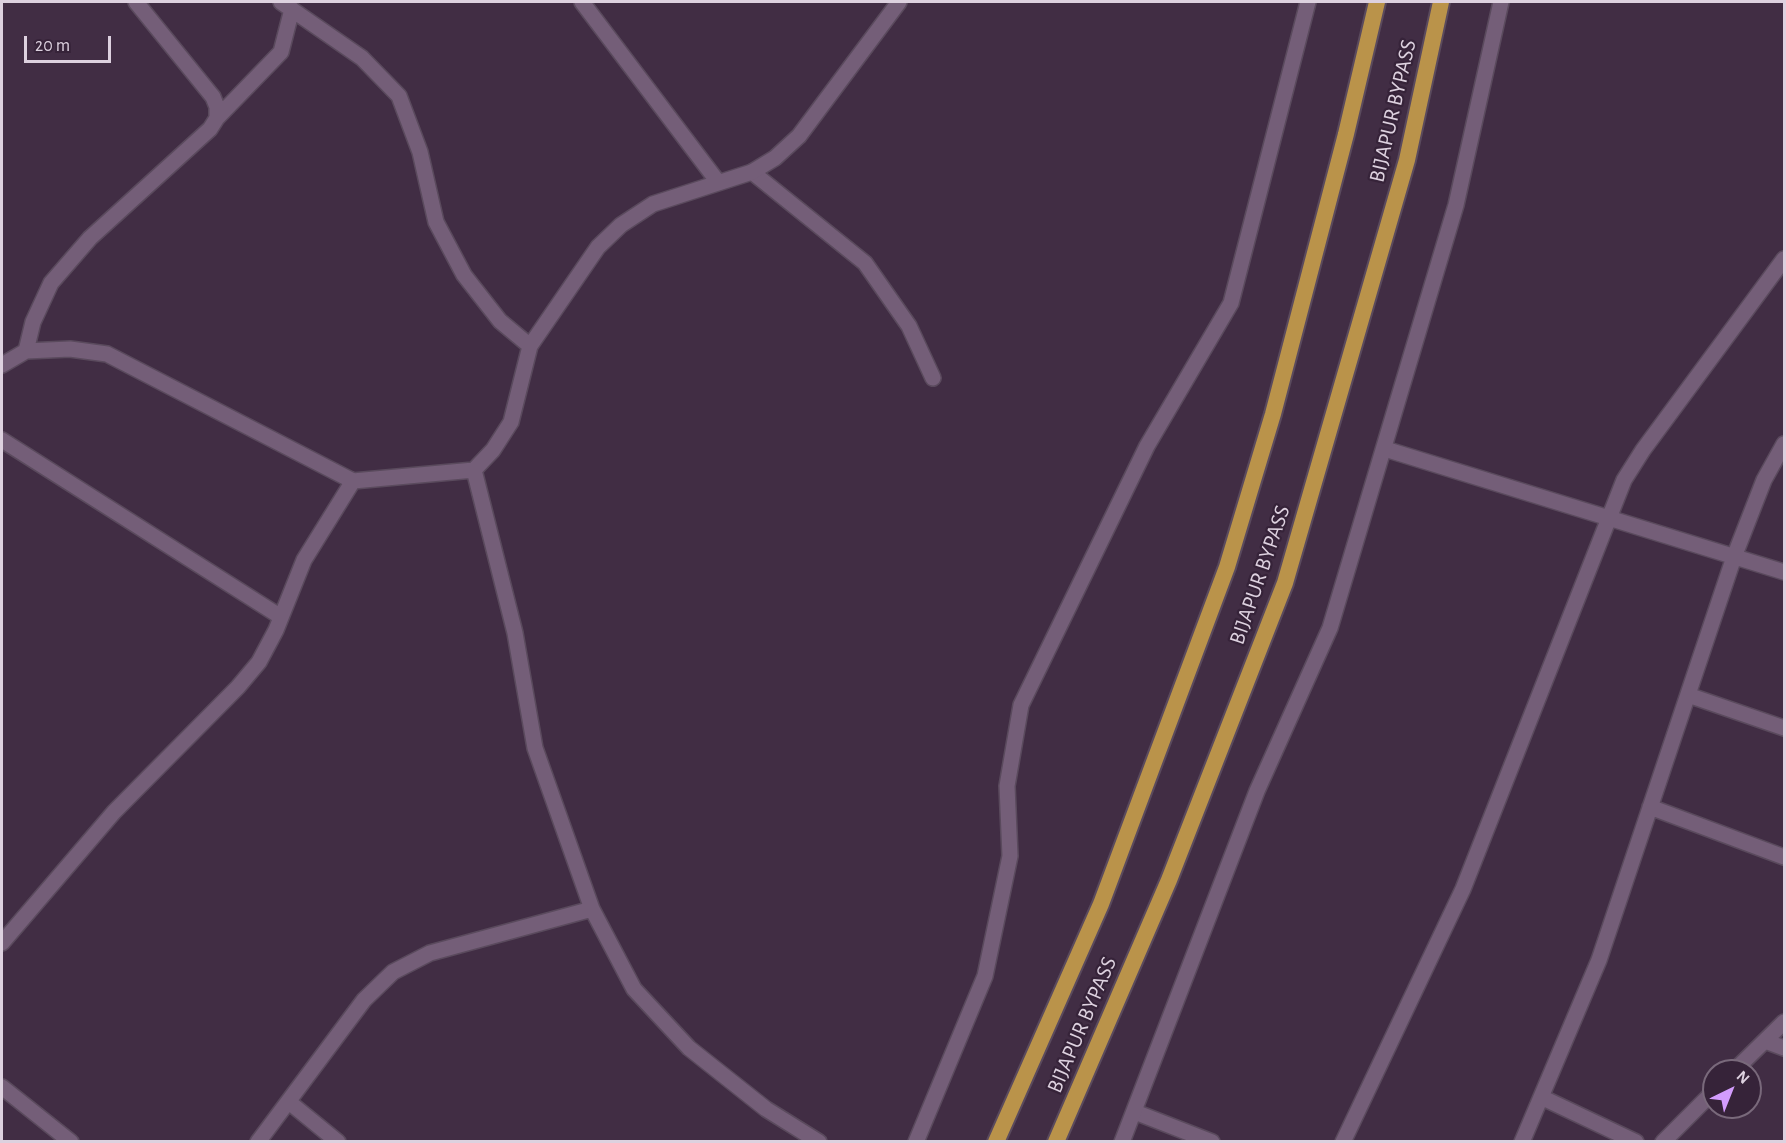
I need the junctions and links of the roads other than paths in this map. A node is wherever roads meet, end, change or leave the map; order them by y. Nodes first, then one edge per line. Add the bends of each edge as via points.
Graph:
1 (136, 2) edge
2 (899, 2) edge
3 (1308, 2) edge
4 (1377, 2) edge
5 (1440, 2) edge
6 (1501, 2) edge
7 (589, 4) edge
8 (286, 5) edge
9 (217, 118) junction
10 (752, 172) junction
11 (718, 182) junction
12 (1785, 259) edge
13 (530, 346) junction
14 (26, 351) junction
15 (2, 365) edge
16 (933, 378) dead end
17 (2, 440) edge
18 (1785, 444) edge
19 (1385, 449) junction
20 (474, 470) junction
21 (353, 481) junction
22 (1607, 519) junction
23 (1734, 557) junction
24 (1785, 572) edge
25 (281, 617) junction
26 (1688, 695) junction
27 (1785, 728) edge
28 (1650, 807) junction
29 (1785, 857) edge
30 (592, 909) junction
31 (2, 943) edge
32 (1785, 1022) edge
33 (1765, 1041) junction
34 (1785, 1048) edge
35 (1746, 1059) edge
36 (2, 1087) edge
37 (1541, 1097) junction
38 (289, 1102) junction
39 (1702, 1103) edge
40 (1135, 1112) junction
41 (71, 1142) edge
42 (258, 1142) edge
43 (338, 1142) edge
44 (819, 1142) edge
45 (916, 1142) edge
46 (996, 1142) edge
47 (1056, 1142) edge
48 (1122, 1142) edge
49 (1212, 1142) edge
50 (1343, 1142) edge
51 (1522, 1142) edge
52 (1636, 1142) edge
53 (1663, 1142) edge

1 - 9 street via 213,97
2 - 10 street via 799,136 776,158
3 - 45 street via 1231,303 1147,446 1020,705 1006,786 1010,856 985,976
4 - 46 highway, BIJAPUR BYPASS via 1273,414 1227,567 1101,903
5 - 47 highway, BIJAPUR BYPASS via 1407,160 1285,583 1169,880
6 - 19 street via 1456,205
7 - 11 street
8 - 9 street via 281,52
8 - 13 street via 362,58 399,96 420,152 436,222 464,275 500,321
9 - 14 street via 210,129 90,238 51,283 33,322
10 - 11 street
10 - 16 street via 865,264 909,326
11 - 13 street via 653,204 621,225 598,247
12 - 22 street via 1643,450
13 - 20 street via 511,422 494,450
14 - 15 street
14 - 21 street via 70,349 108,354
17 - 25 street
18 - 23 street via 1764,480
19 - 22 street
19 - 40 street via 1330,628 1257,791
20 - 21 street
20 - 30 street via 515,633 535,748
21 - 25 street via 304,560
22 - 23 street
22 - 50 street via 1463,889
23 - 24 street
23 - 26 street
25 - 31 street via 259,662 238,687 114,812
26 - 27 street
26 - 28 street
28 - 29 street
28 - 37 street via 1599,960
30 - 38 street via 430,953 393,972 364,1000
30 - 44 street via 634,990 689,1048 766,1109
32 - 33 street
33 - 34 street
33 - 35 street
36 - 41 street
37 - 51 street
37 - 52 street
38 - 42 street
38 - 43 street
39 - 53 street
40 - 48 street
40 - 49 street

